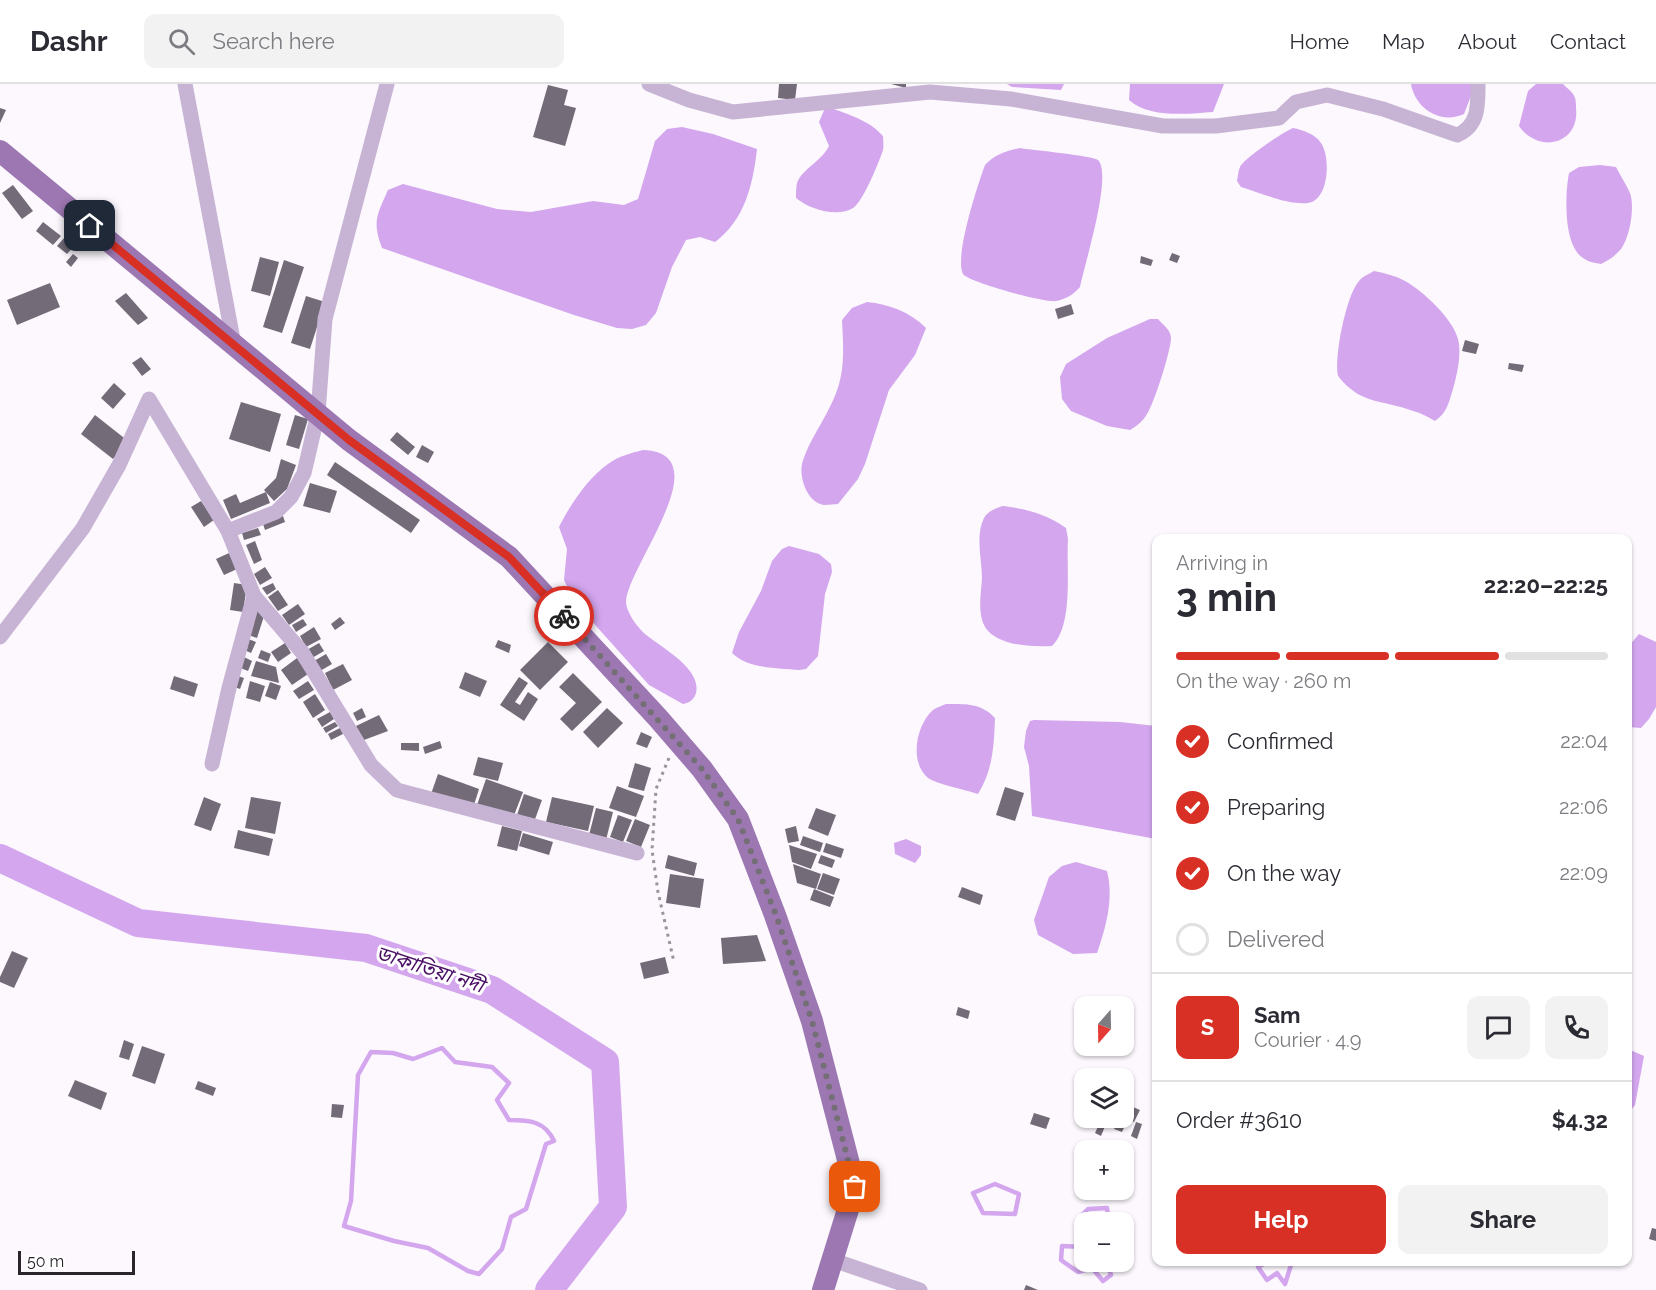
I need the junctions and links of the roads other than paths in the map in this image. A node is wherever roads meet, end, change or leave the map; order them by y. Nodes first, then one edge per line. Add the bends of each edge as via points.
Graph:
1 (185, 84) edge
2 (387, 84) edge
3 (649, 84) edge
4 (1478, 84) edge
5 (0, 151) edge
6 (234, 345) junction
7 (318, 413) junction
8 (228, 531) junction
9 (254, 596) junction
10 (0, 637) edge
11 (212, 764) dead end
12 (637, 854) dead end
13 (833, 1260) junction
14 (823, 1290) edge
15 (920, 1290) edge

1 - 6 street
2 - 7 street via 326,319
3 - 4 street via 733,112 930,92 1011,99 1163,126 1216,126 1279,118 1296,102 1327,95 1457,135 1468,131 1474,122
5 - 6 main road
6 - 7 main road
7 - 8 street via 304,473 291,497 276,512
7 - 13 main road via 509,557 677,740 738,819 812,1021 855,1187
8 - 9 street
8 - 10 street via 149,399 119,465 83,528
9 - 11 street
9 - 12 street via 302,652 371,765 397,790
13 - 14 main road
13 - 15 street

